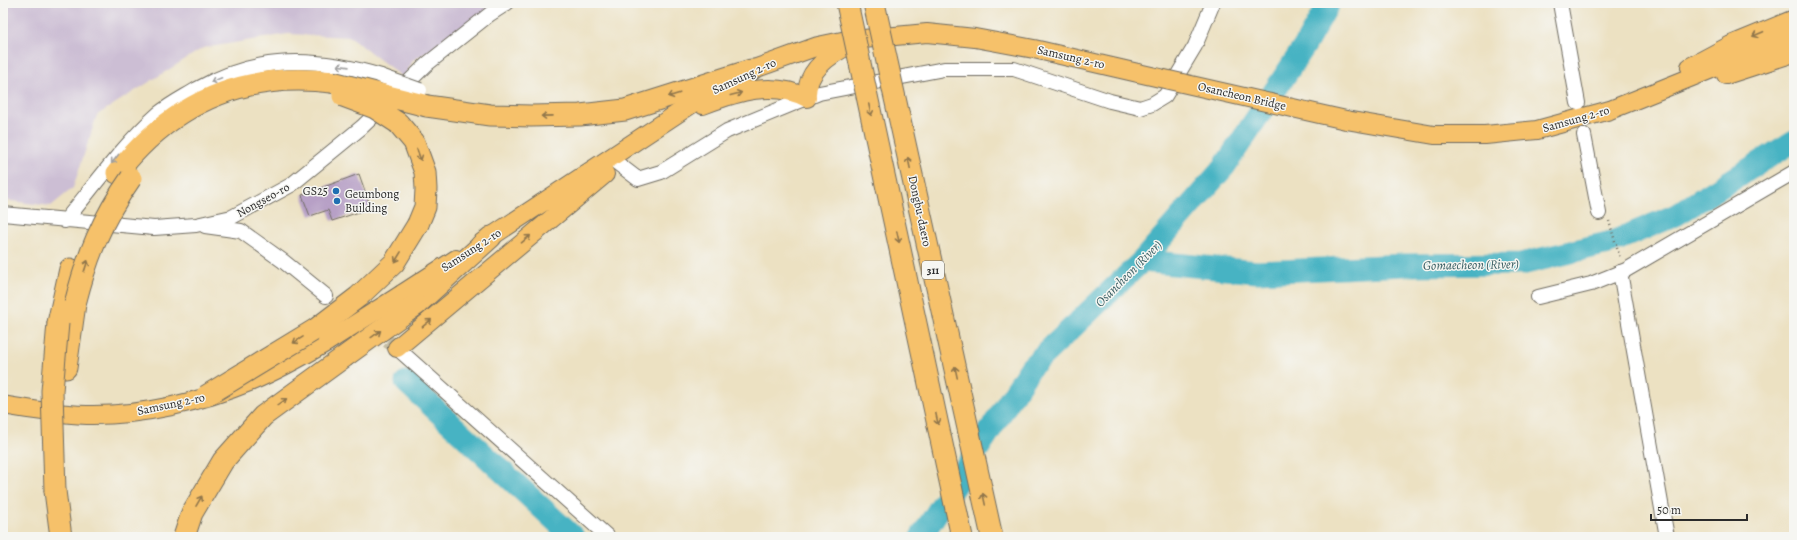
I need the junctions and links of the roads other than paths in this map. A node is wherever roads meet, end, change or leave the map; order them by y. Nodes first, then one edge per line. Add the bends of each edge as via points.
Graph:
1 (847, 3) edge
2 (874, 3) edge
3 (1213, 3) edge
4 (1560, 3) edge
5 (500, 5) edge
6 (1794, 19) edge
7 (1794, 36) edge
8 (861, 39) junction
9 (1794, 53) edge
10 (751, 70) junction
11 (1138, 73) joint
12 (330, 87) junction
13 (424, 98) junction
14 (807, 98) junction
15 (1578, 103) dead end
16 (1610, 110) junction
17 (673, 116) junction
18 (1346, 120) joint
19 (1584, 135) dead end
20 (618, 163) junction
21 (1794, 172) edge
22 (124, 176) junction
23 (253, 207) junction
24 (1599, 213) road end
25 (3, 214) edge
26 (65, 221) junction
27 (196, 225) junction
28 (241, 231) junction
29 (491, 237) joint
30 (1620, 272) junction
31 (326, 296) dead end
32 (1538, 297) dead end
33 (409, 300) junction
34 (397, 348) joint
35 (206, 396) junction
36 (3, 405) edge
37 (61, 490) junction
38 (61, 537) edge
39 (73, 537) edge
40 (184, 537) edge
41 (608, 537) edge
42 (962, 537) edge
43 (992, 537) edge
44 (1667, 537) edge

1 -> 42 highway, 311, bridge
43 -> 2 highway, Dongbu-daero / 311, bridge
3 - 14 street via 1195,46 1165,96 1140,108 1014,69 944,69 819,93
4 - 15 street
5 - 23 street, Nongseo-ro via 427,64 362,127 291,185
6 -> 16 main road via 1731,45
7 - 16 main road, Samsung 2-ro
8 - 10 main road, Samsung 2-ro via 818,46
8 - 11 main road, Samsung 2-ro via 928,33 974,38 1034,48
8 - 14 main road via 837,51 820,65 810,77 806,90
9 - 16 main road
10 -> 13 highway via 625,110 580,115 490,115 456,111
10 - 17 main road, Samsung 2-ro via 713,90
11 - 18 main road, Osancheon Bridge, bridge
12 - 13 highway, bridge
12 - 22 highway via 290,79 267,81 209,98 187,109 143,143
12 -> 35 highway, bridge via 375,108 398,123 414,142 425,172 425,207 418,224 394,263 358,297 316,329
13 -> 26 street, bridge via 381,76 350,67 309,61 285,61 263,65 213,80 159,113 127,144
17 -> 14 main road via 765,88 781,88
14 - 20 street via 727,131 661,172 638,179
16 - 18 main road, Samsung 2-ro via 1537,130 1485,135 1434,135
17 - 20 main road
17 - 29 main road, Samsung 2-ro
19 - 24 street
34 -> 20 main road
21 - 30 street
37 -> 22 highway, bridge via 66,368 75,304 91,250
22 - 37 highway, bridge via 90,217 81,235 70,269 58,323 52,391
23 - 27 street, Nongseo-ro via 232,217
23 - 28 street
25 - 26 street, Nongseo-ro
26 - 27 street, Nongseo-ro via 154,228
27 - 28 street
28 - 31 street
29 - 33 highway
30 - 32 street via 1591,284
30 - 44 street
33 - 35 main road, Samsung 2-ro, bridge via 289,364 252,381
40 -> 33 highway, bridge via 192,513 223,461 263,416 344,356
34 - 41 street
35 - 36 main road, Samsung 2-ro via 163,408 88,415 40,412
37 - 38 highway
37 - 39 highway

